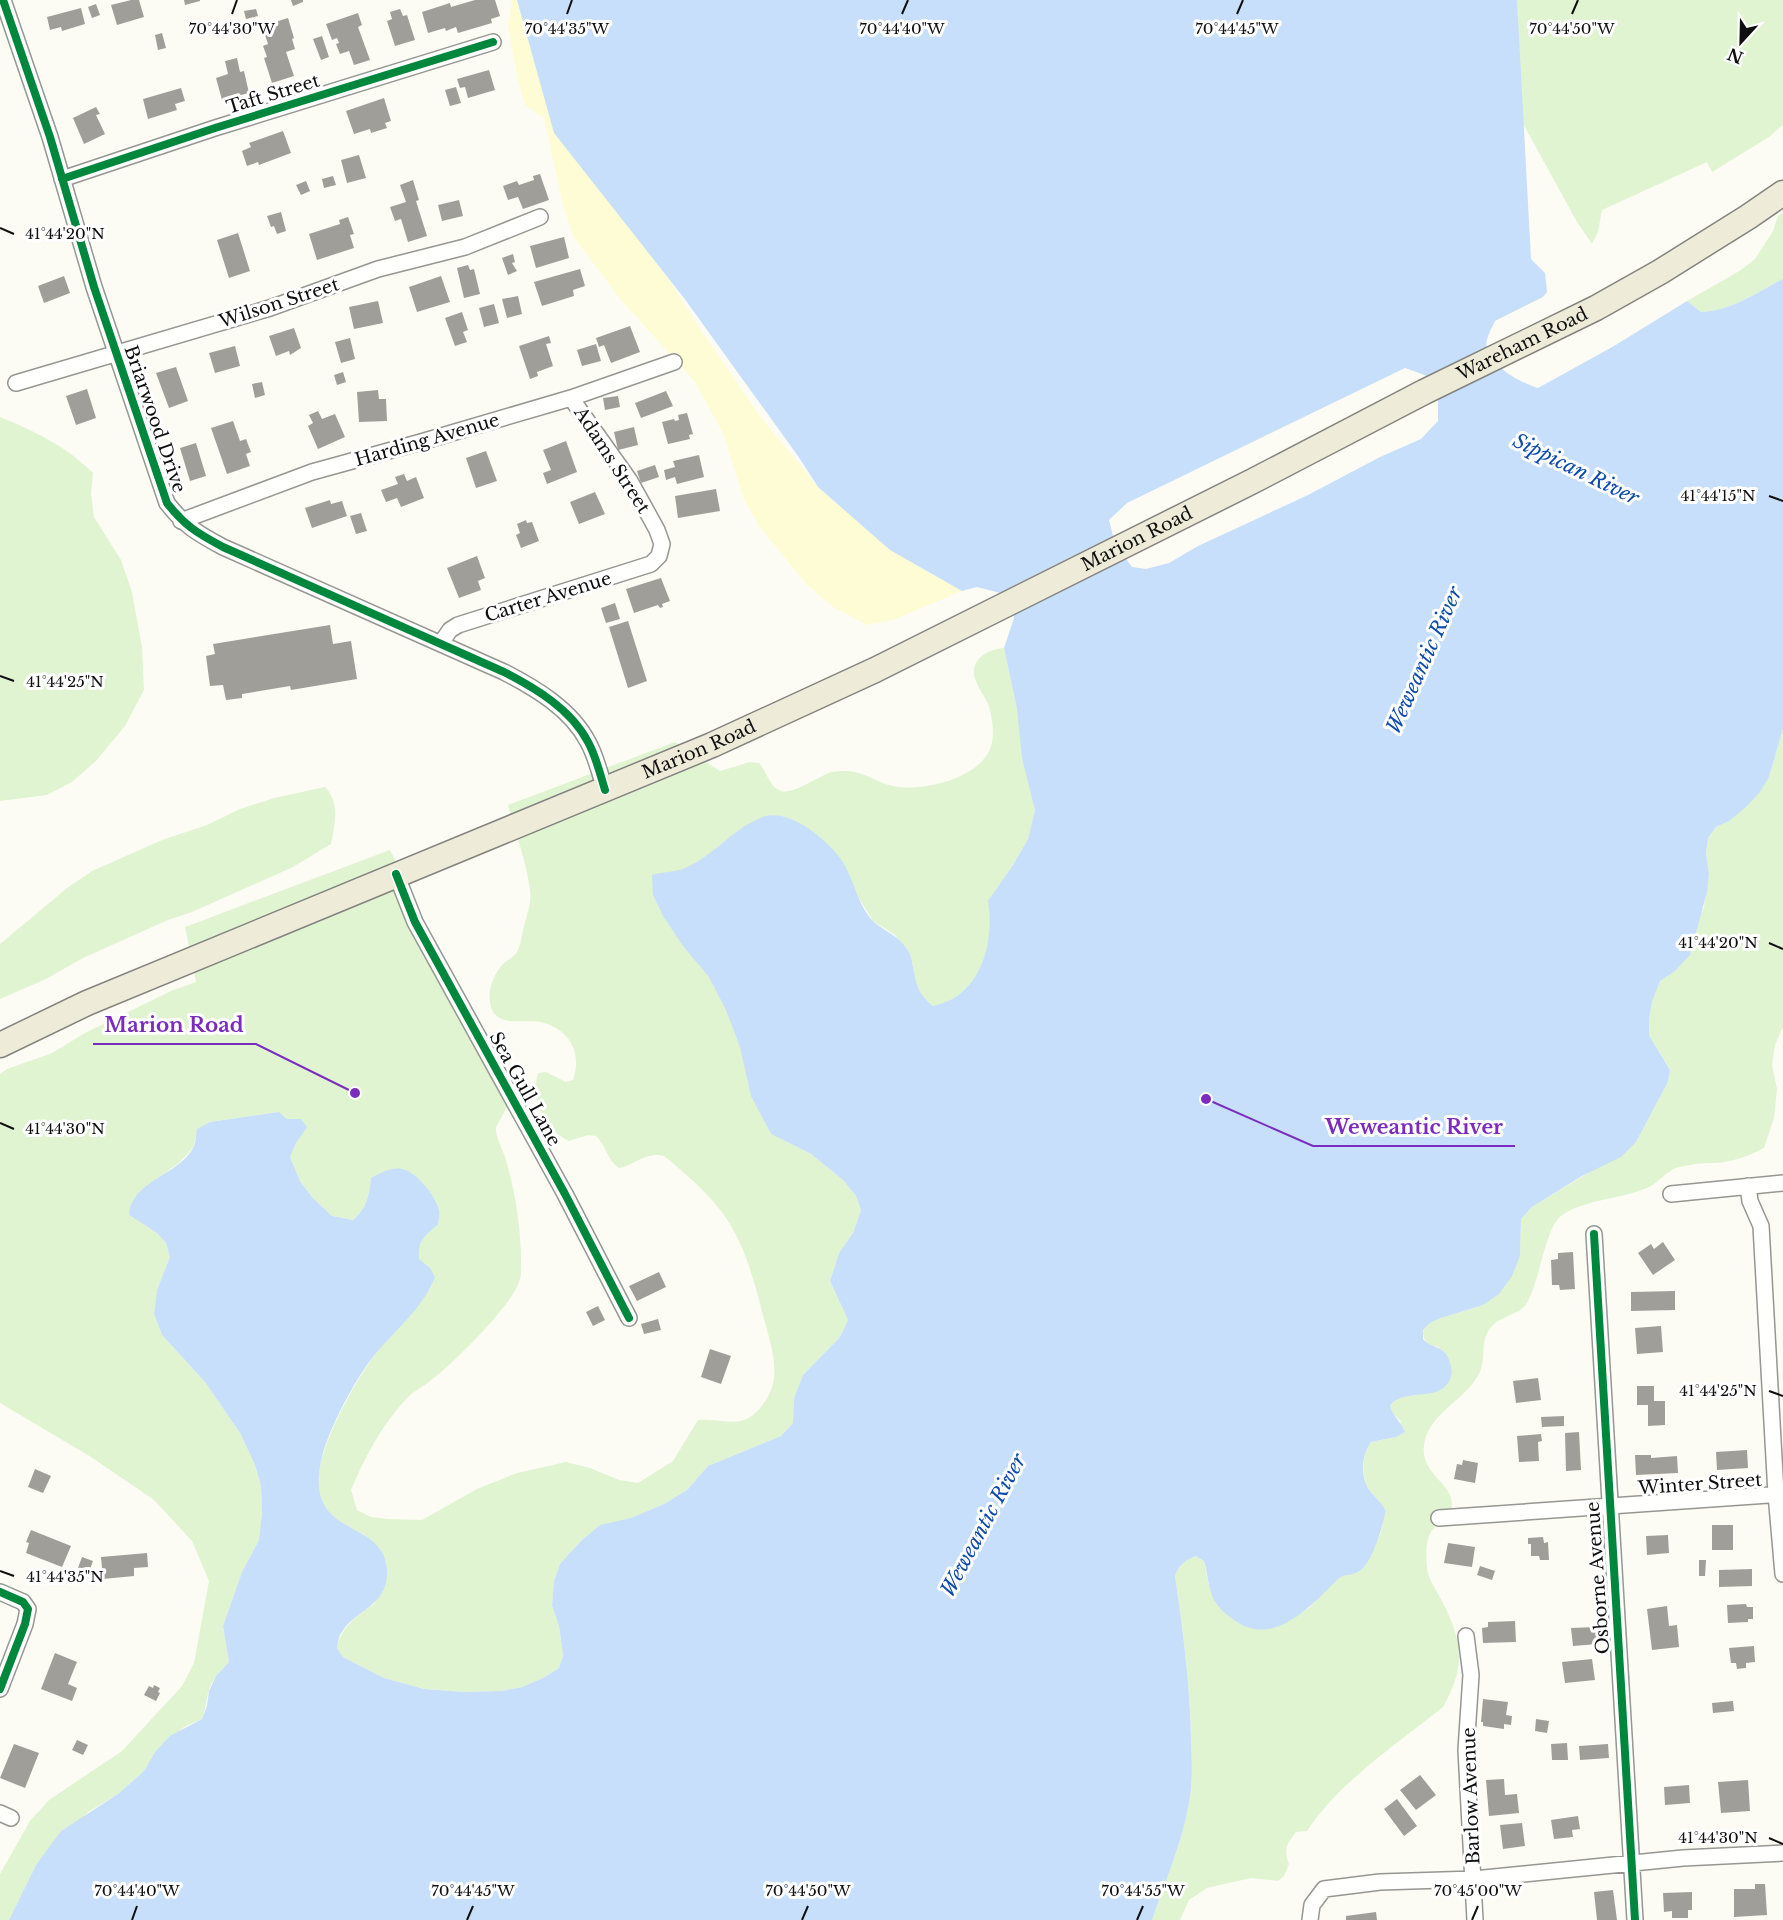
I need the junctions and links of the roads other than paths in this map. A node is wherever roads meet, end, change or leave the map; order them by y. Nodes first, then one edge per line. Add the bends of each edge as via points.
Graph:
1 (5, 2) edge
2 (493, 42) dead end
3 (62, 179) junction
4 (1783, 193) edge
5 (540, 217) dead end
6 (116, 354) junction
7 (674, 362) dead end
8 (16, 383) dead end
9 (571, 398) junction
10 (1253, 481) joint
11 (181, 521) junction
12 (659, 556) joint
13 (441, 643) junction
14 (605, 790) junction
15 (396, 874) junction
16 (0, 1045) edge
17 (1783, 1183) edge
18 (1748, 1186) junction
19 (1671, 1194) dead end
20 (1594, 1234) dead end
21 (629, 1318) dead end
22 (1780, 1494) edge
23 (1608, 1505) junction
24 (1439, 1518) dead end
25 (1783, 1574) edge
26 (0, 1592) edge
27 (1466, 1636) dead end
28 (0, 1689) edge
29 (1783, 1853) edge
30 (1631, 1863) junction
31 (1474, 1879) junction
32 (1310, 1920) edge
33 (1475, 1920) edge
34 (1635, 1920) edge

1 - 3 street, Briarwood Drive
2 - 3 street, Taft Street
3 - 6 street, Briarwood Drive
4 - 10 main road, Wareham Road via 1596,308
5 - 6 street, Wilson Street via 465,247 378,269 270,308
6 - 8 street, Wilson Street
6 - 11 street, Briarwood Drive via 167,503
7 - 9 street, Harding Avenue
9 - 11 street, Harding Avenue via 312,472
9 - 12 street, Adams Street via 630,481 657,530 662,544
10 - 14 main road, Marion Road via 875,670
11 - 13 street, Briarwood Drive via 223,547
12 - 13 street, Carter Avenue via 651,564 458,625
13 - 14 street, Briarwood Drive via 523,682 561,709 588,740
14 - 15 main road, Marion Road
15 - 16 main road, Marion Road via 87,1002
15 - 21 street, Sea Gull Lane via 415,922 560,1184
17 - 18 street
18 - 19 street
18 - 22 street via 1761,1226
20 - 23 street, Osborne Avenue
22 - 23 street, Winter Street
22 - 25 street
23 - 24 street, Winter Street
23 - 30 street, Osborne Avenue
26 - 28 street via 23,1602 28,1609
27 - 31 street, Barlow Avenue via 1471,1675 1466,1750
29 - 30 street
30 - 31 street
30 - 34 street, Osborne Avenue
31 - 32 street via 1380,1882 1324,1889 1312,1905
31 - 33 street, Barlow Avenue

